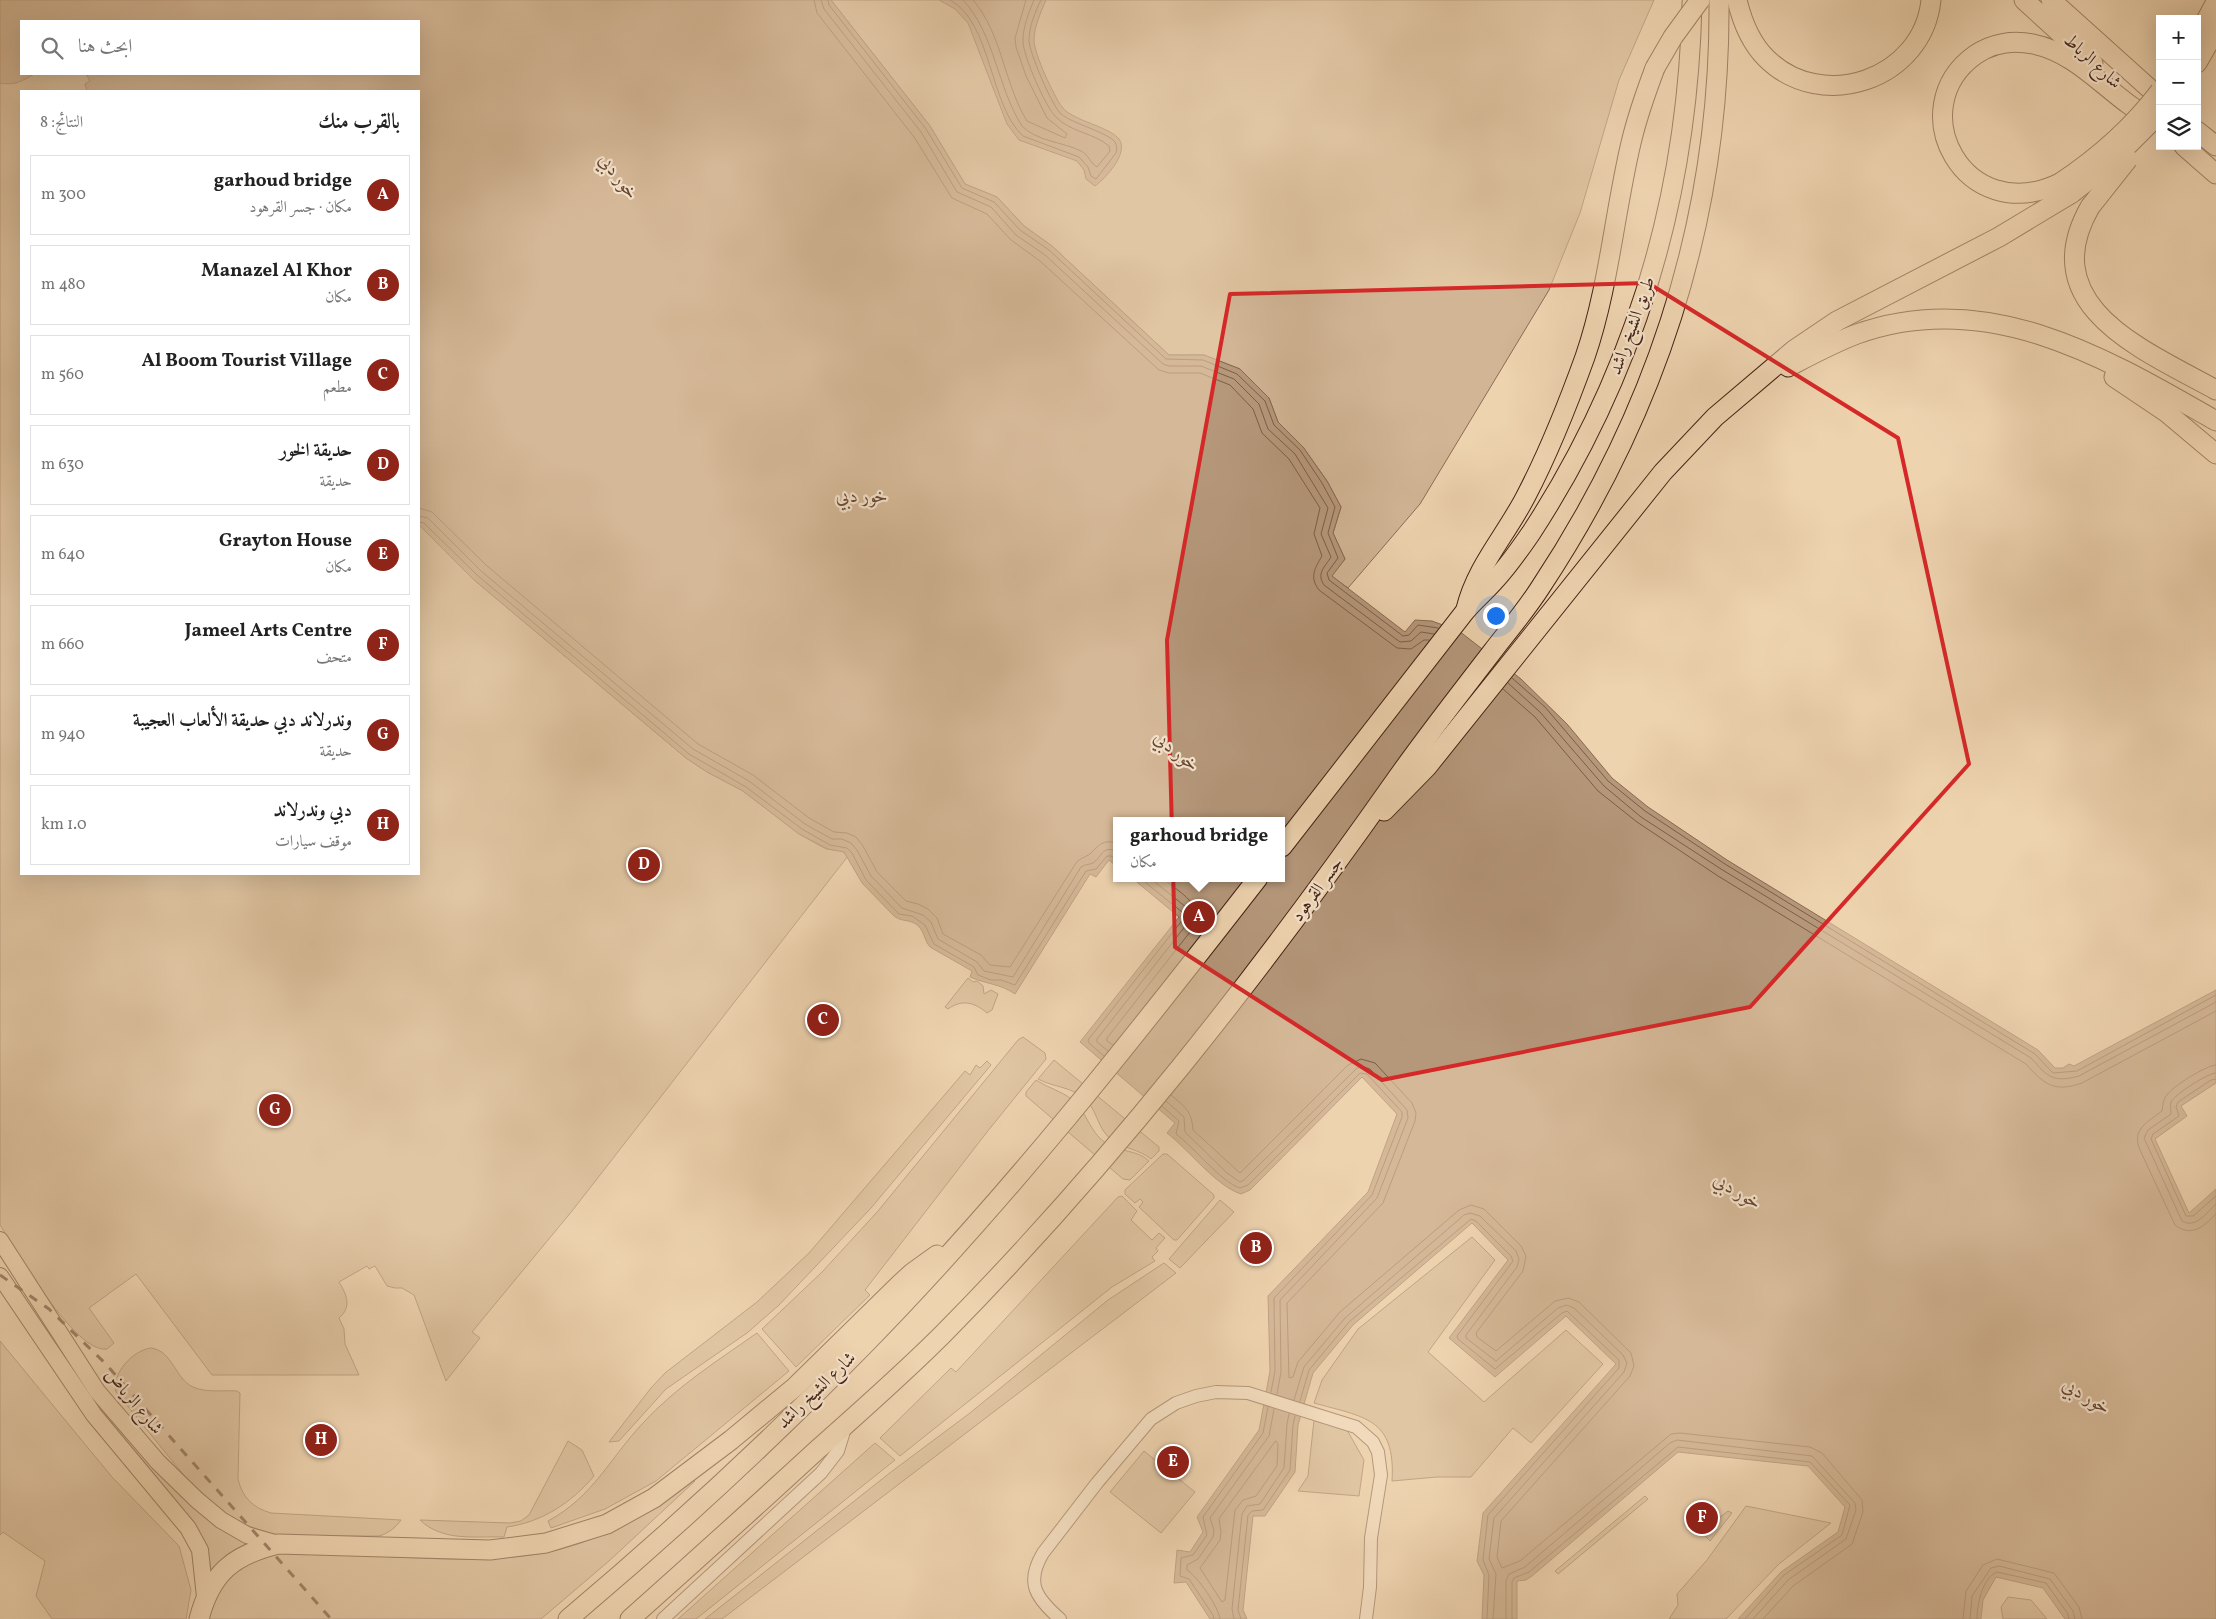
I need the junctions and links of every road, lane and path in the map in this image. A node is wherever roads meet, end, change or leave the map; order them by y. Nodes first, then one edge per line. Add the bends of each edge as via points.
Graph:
1 (1692, 0) edge
2 (1700, 0) edge
3 (1719, 0) edge
4 (1737, 0) edge
5 (1932, 0) edge
6 (2024, 0) edge
7 (2051, 0) edge
8 (2216, 2) edge
9 (2201, 30) edge
10 (2216, 30) edge
11 (2199, 60) edge
12 (2156, 94) edge
13 (2156, 96) edge
14 (2156, 117) edge
15 (2156, 119) edge
16 (2156, 123) edge
17 (2156, 124) edge
18 (2201, 134) edge
19 (2216, 146) edge
20 (2188, 150) edge
21 (2215, 174) edge
22 (2066, 188) junction
23 (2051, 338) junction
24 (1754, 385) junction
25 (2216, 390) edge
26 (2216, 421) edge
27 (2216, 454) edge
28 (1537, 593) joint
29 (1465, 610) junction
30 (1362, 829) junction
31 (1285, 844) edge
32 (1255, 882) edge
33 (0, 1240) edge
34 (954, 1247) junction
35 (0, 1276) edge
36 (51, 1351) junction
37 (91, 1383) junction
38 (846, 1425) junction
39 (278, 1544) junction
40 (205, 1597) junction
41 (1368, 1618) edge
42 (199, 1619) edge
43 (568, 1619) edge
44 (630, 1619) edge
45 (663, 1619) edge
46 (1060, 1619) edge

1 - 29 highway, طريق الشيخ راشد via 1682,132 1669,207 1650,281 1625,354 1592,426 1552,499 1506,568
2 - 29 highway, bridge via 1655,68 1631,143 1608,274 1585,355 1541,466 1474,582
3 - 28 highway, طريق الشيخ راشد via 1718,63 1710,150 1696,230 1676,308 1649,384 1616,458 1578,529
4 - 5 highway via 1748,33 1766,58 1791,76 1813,84 1836,86 1873,78 1905,57 1922,32
6 - 14 highway, شارع الرباط
7 - 12 highway, شارع الرباط
8 - 9 highway
10 - 11 highway
13 - 22 highway, bridge via 2120,137 2082,168
15 - 22 highway via 2131,107 2081,66 2053,50 2010,42 1979,52 1959,70 1946,95 1944,127 1955,158 1975,179 2002,192 2026,194
16 - 22 highway, bridge via 2110,163
17 - 25 highway, bridge via 2090,207 2078,232 2074,260 2076,278 2093,311 2133,344
18 - 19 highway
20 - 21 highway
22 - 24 highway via 1999,238 1837,321 1794,350
23 - 24 highway via 1988,322 1938,320 1890,325 1827,346
23 - 26 highway via 2125,370
23 - 27 highway via 2158,407
24 - 30 highway via 1715,417 1680,453 1427,767
28 - 30 highway, جسر القرهود
29 - 31 highway
30 - 38 highway, جسر القرهود via 1229,1007 1086,1178 941,1336
32 - 34 highway, شارع الشيخ راشد via 1046,1143
33 - 37 main road, شارع الرياض
34 - 39 highway via 912,1273 795,1387 704,1462 654,1498 607,1524 546,1543 490,1550
34 - 43 highway, شارع الشيخ راشد via 864,1345 750,1456
35 - 36 main road, شارع الرياض
36 - 37 main road via 77,1379
36 - 40 main road, شارع الرياض via 104,1429 188,1528 200,1550
37 - 39 main road, شارع الرياض via 158,1462 208,1511 234,1528
38 - 44 highway
38 - 45 street via 838,1452 821,1474
39 - 40 highway via 242,1557 214,1581
40 - 42 highway
41 - 46 street via 1372,1538 1381,1463 1373,1442 1356,1427 1339,1421 1248,1393 1216,1392 1176,1403 1151,1419 1097,1482 1036,1564 1035,1590 1041,1602

